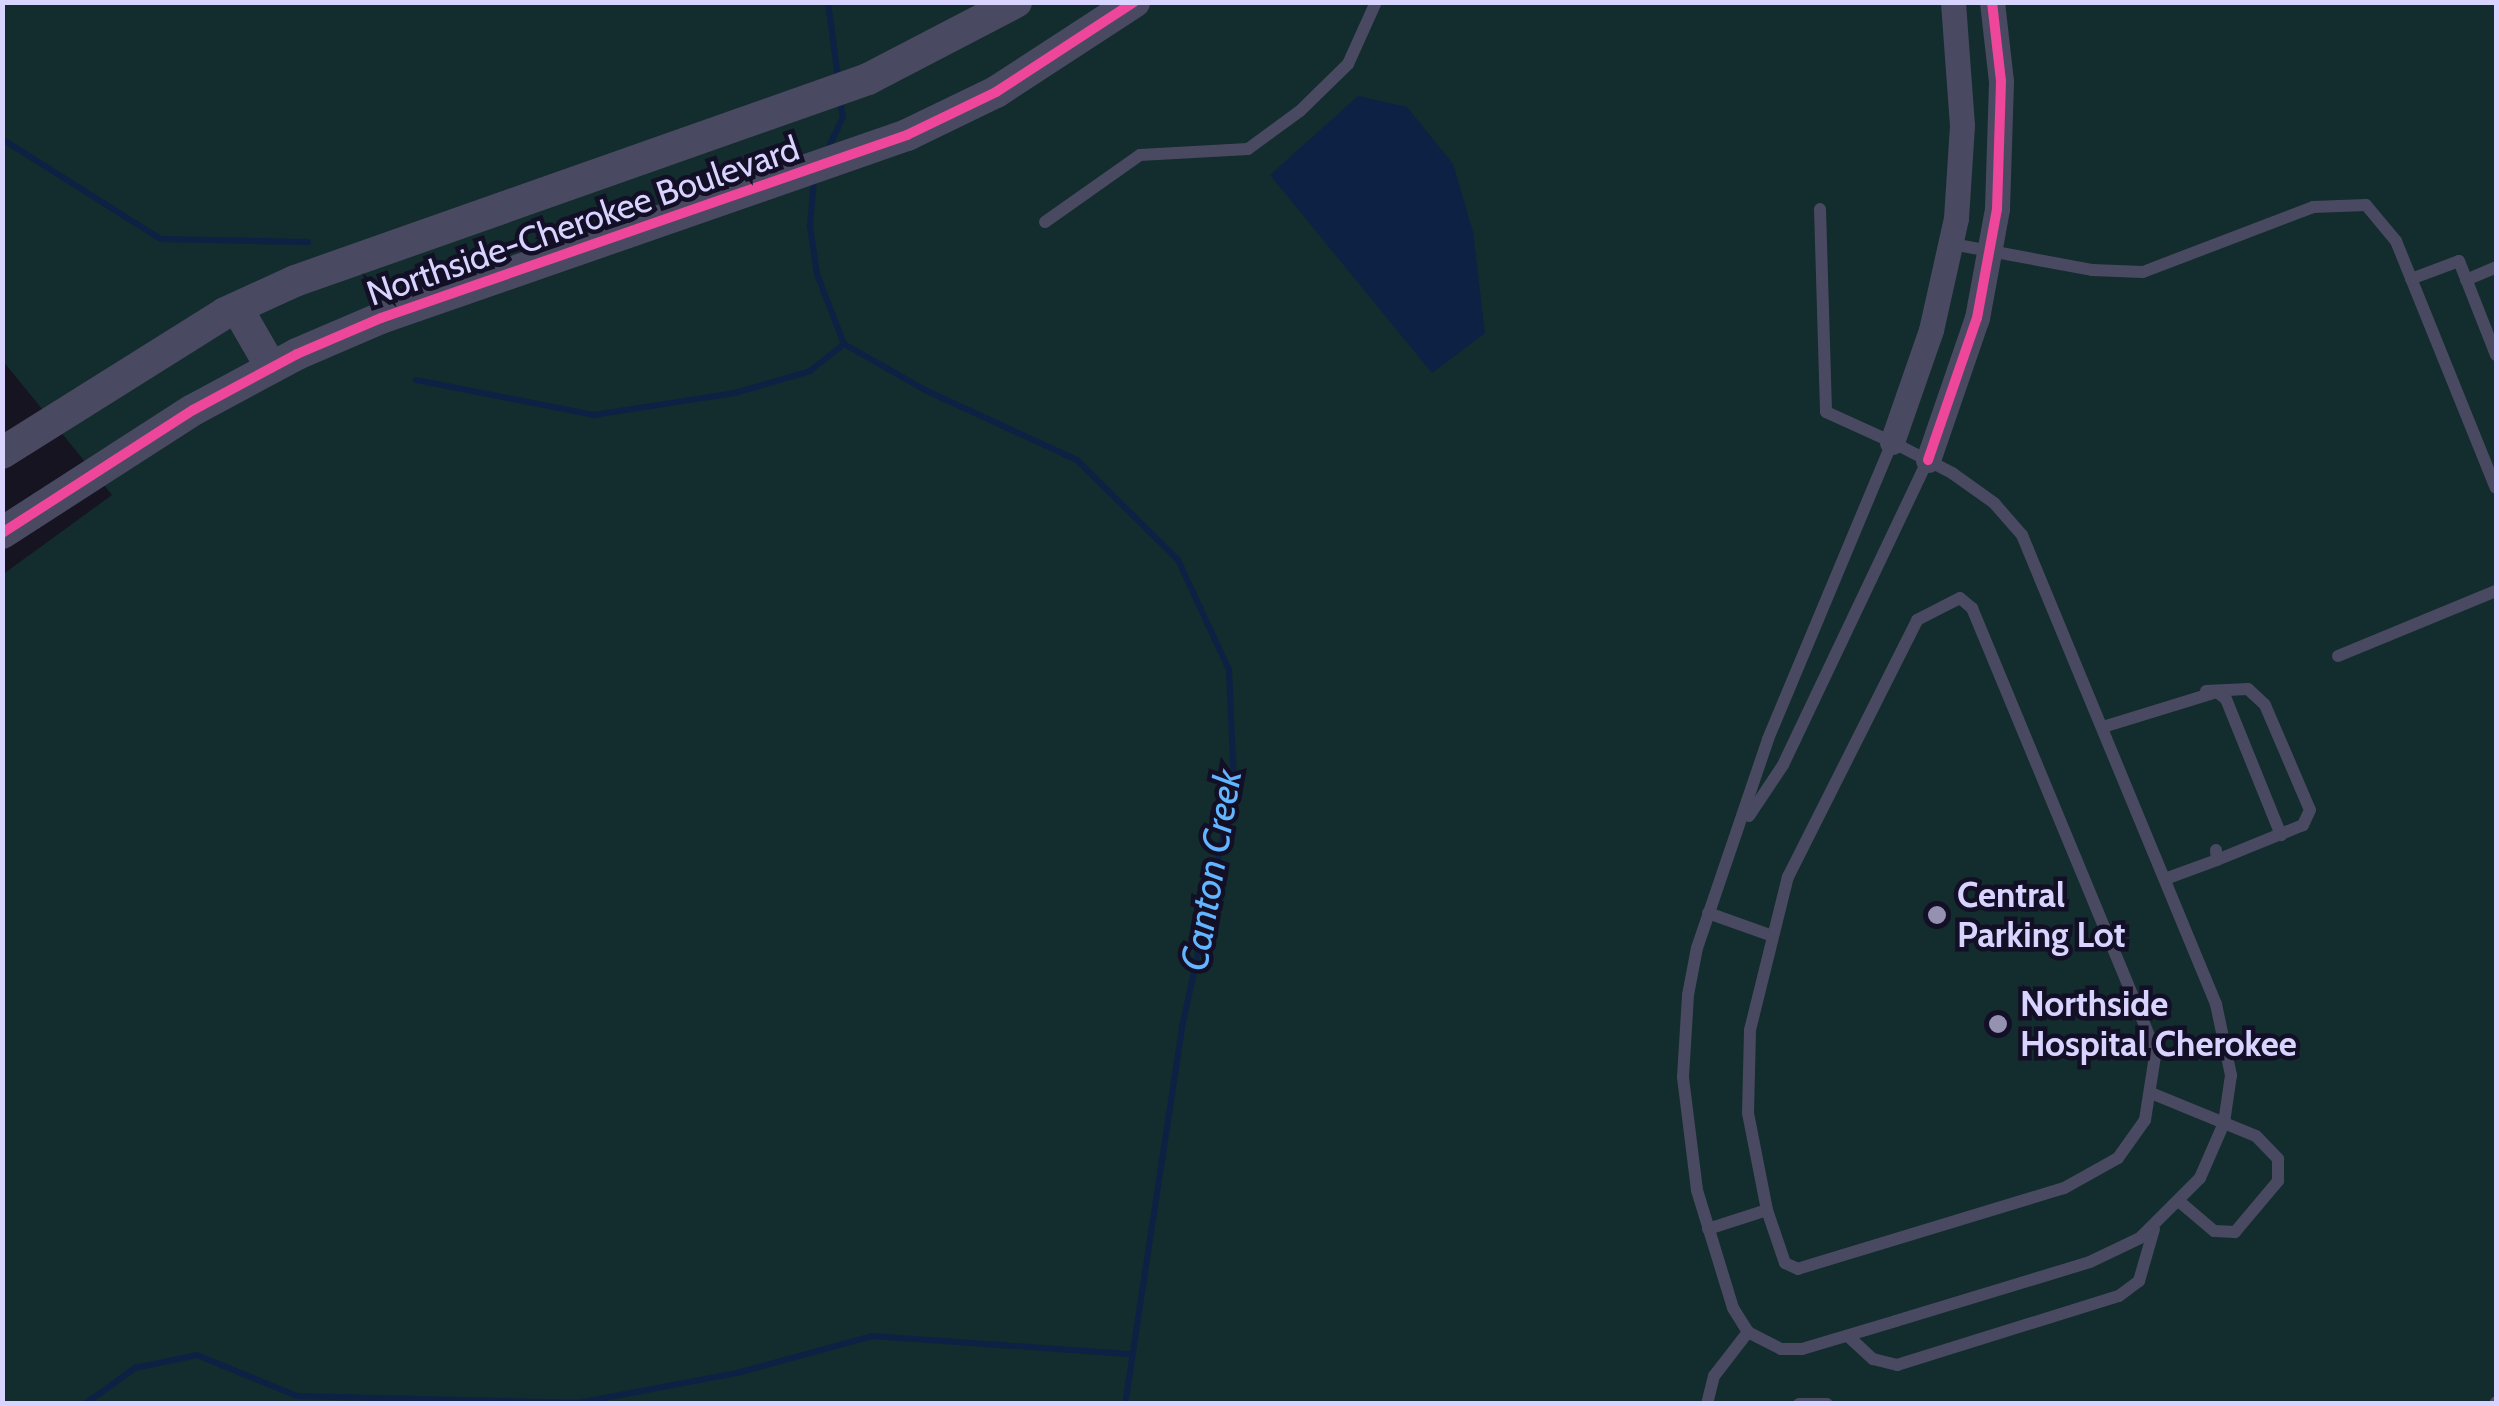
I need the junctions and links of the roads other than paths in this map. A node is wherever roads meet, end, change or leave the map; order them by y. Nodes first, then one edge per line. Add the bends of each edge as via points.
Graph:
1 (1016, 2) edge
2 (1134, 2) edge
3 (1376, 2) edge
4 (1952, 2) edge
5 (1992, 2) edge
6 (1820, 209) dead end
7 (1045, 222) dead end
8 (1952, 244) junction
9 (1990, 251) junction
10 (2496, 267) edge
11 (2411, 278) junction
12 (2466, 280) junction
13 (237, 308) junction
14 (2496, 355) edge
15 (271, 368) junction
16 (1892, 442) junction
17 (2, 453) edge
18 (1928, 460) junction
19 (2496, 488) edge
20 (2, 532) edge
21 (2496, 591) edge
22 (2338, 656) dead end
23 (2206, 691) junction
24 (2103, 728) junction
25 (1745, 822) junction
26 (2280, 834) junction
27 (2165, 879) junction
28 (1708, 913) junction
29 (1770, 936) junction
30 (2152, 1093) junction
31 (2224, 1124) junction
32 (2180, 1203) junction
33 (1767, 1210) junction
34 (1708, 1229) junction
35 (2154, 1229) junction
36 (1748, 1332) junction
37 (1848, 1336) junction
38 (1706, 1404) edge
39 (1799, 1404) edge
40 (1826, 1404) edge

1 - 13 street, Northside-Cherokee Boulevard via 868,79 365,253
2 - 15 street, Northside-Cherokee Boulevard via 996,92 859,155 381,318
3 - 7 lane via 1348,64 1300,111 1248,148 1140,155
4 - 8 street via 1962,125
5 - 9 street via 2001,131
6 - 16 lane via 1826,412
8 - 9 lane
8 - 16 street
9 - 11 lane via 2143,272 2313,207 2346,202 2382,218
9 - 18 street via 1966,355
10 - 12 lane
11 - 12 lane via 2458,261
11 - 19 lane
12 - 14 lane
13 - 15 street
13 - 17 street, Northside-Cherokee Boulevard
15 - 20 street, Northside-Cherokee Boulevard
16 - 18 lane
16 - 25 lane via 1775,721
18 - 24 lane via 1980,492 2022,535
18 - 25 lane via 1784,765
21 - 22 lane
23 - 24 lane
23 - 26 lane via 2226,698
23 - 26 lane via 2248,689 2265,704 2310,810 2303,825
24 - 27 lane
25 - 28 lane
26 - 27 lane
27 - 31 lane via 2226,1039 2231,1075
28 - 29 lane
28 - 34 lane via 1688,995 1683,1078
29 - 30 lane via 1788,877 1917,620 1960,598 1972,608 2150,1037
29 - 33 lane via 1750,1030 1748,1096
30 - 31 lane
30 - 33 lane via 2133,1142 2100,1171 1925,1232 1793,1269
31 - 32 lane
31 - 32 lane via 2274,1150 2278,1181 2224,1236
32 - 35 lane
33 - 34 lane
34 - 36 lane via 1733,1308
35 - 37 lane via 2090,1262
35 - 37 lane via 2140,1281 2119,1296 1897,1365 1873,1359
36 - 37 lane via 1782,1349
36 - 38 lane via 1714,1376
39 - 40 lane

